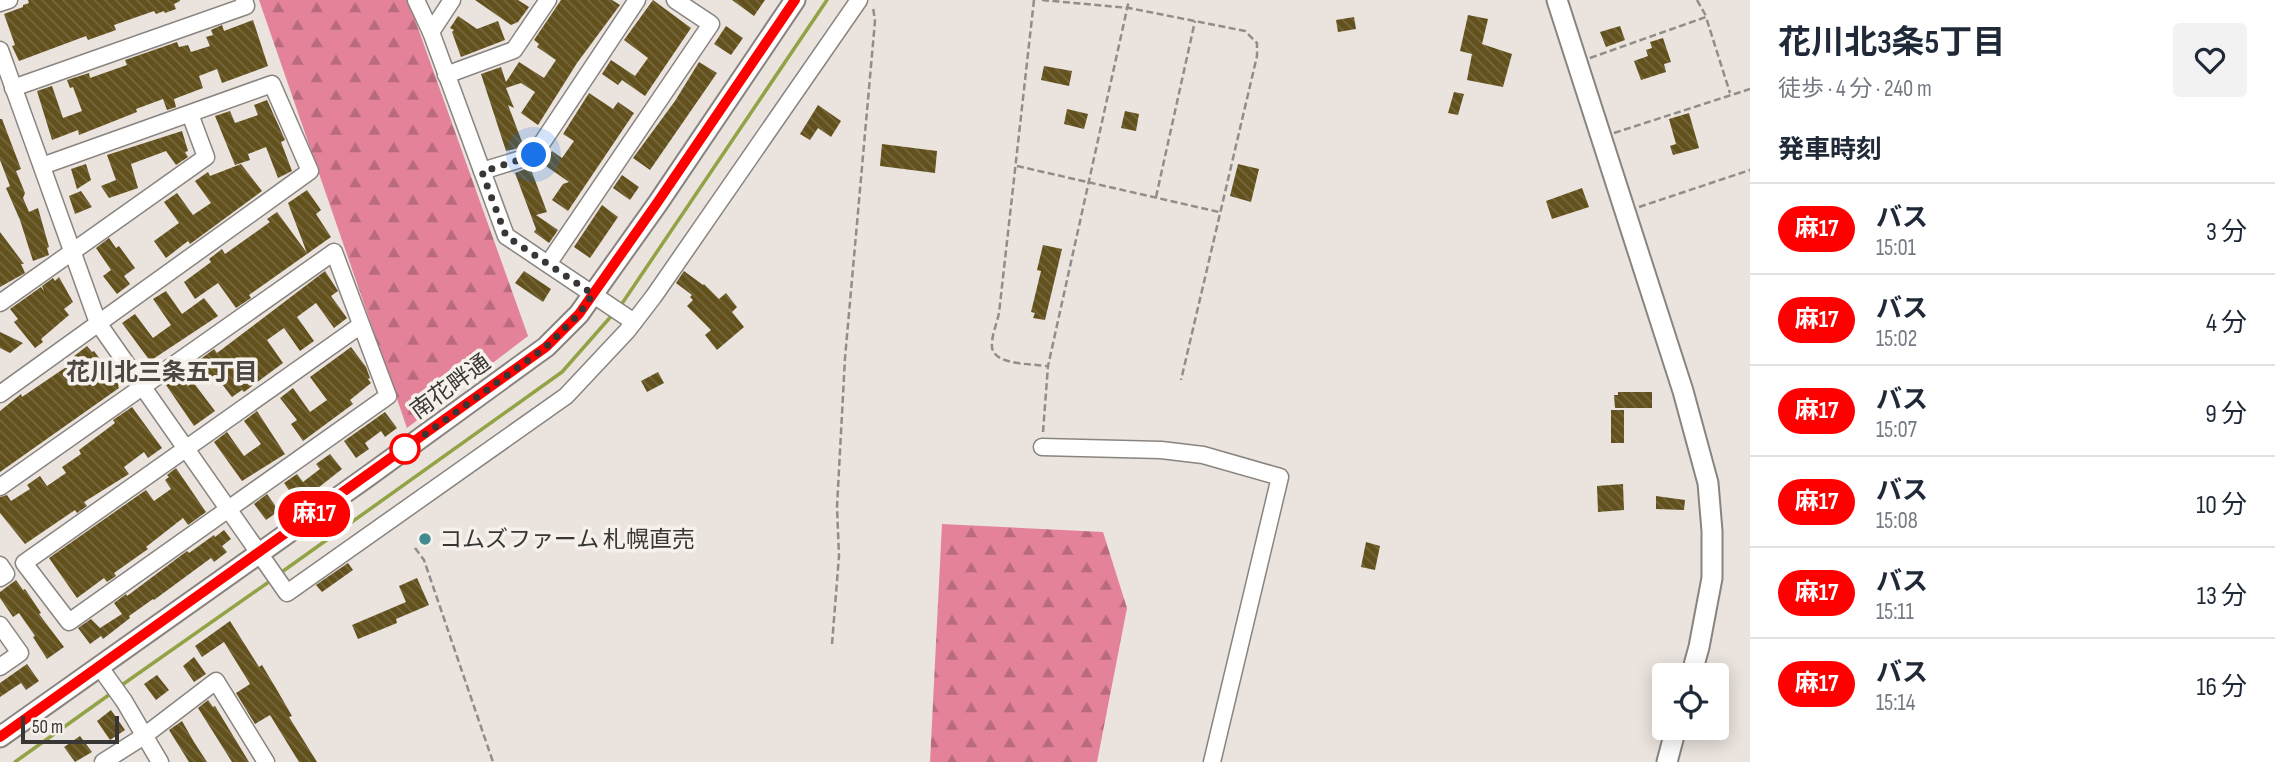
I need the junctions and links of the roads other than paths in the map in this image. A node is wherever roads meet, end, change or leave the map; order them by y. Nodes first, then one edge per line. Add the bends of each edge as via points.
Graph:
1 (9, 0) edge
2 (244, 0) edge
3 (416, 0) edge
4 (452, 0) edge
5 (548, 0) edge
6 (637, 0) edge
7 (675, 0) edge
8 (795, 0) edge
9 (859, 0) edge
10 (1557, 0) edge
11 (0, 3) edge
12 (431, 32) junction
13 (0, 50) edge
14 (446, 75) junction
15 (13, 88) junction
16 (190, 114) junction
17 (42, 166) junction
18 (482, 172) junction
19 (72, 250) junction
20 (548, 264) junction
21 (601, 299) junction
22 (0, 303) edge
23 (629, 318) junction
24 (98, 323) junction
25 (362, 325) junction
26 (142, 386) junction
27 (0, 394) edge
28 (1042, 447) road end
29 (186, 448) junction
30 (0, 487) edge
31 (229, 511) junction
32 (263, 560) junction
33 (0, 565) edge
34 (0, 578) edge
35 (0, 625) edge
36 (1695, 663) edge
37 (0, 667) edge
38 (105, 673) junction
39 (144, 736) junction
40 (0, 737) edge
41 (1673, 740) edge
42 (103, 762) edge
43 (160, 762) edge
44 (266, 762) edge
45 (1212, 762) edge
46 (1667, 762) edge

1 - 11 street
2 - 15 street via 246,6
3 - 12 street
4 - 12 street
5 - 14 street via 514,50
6 - 18 street via 534,155
7 - 20 street via 711,24
8 - 21 street, 南花畔通
9 - 23 street
10 - 36 street via 1708,483 1712,578
12 - 14 street
13 - 15 street
14 - 18 street
15 - 17 street
16 - 17 street
16 - 19 street via 206,157
16 - 24 street via 272,84 310,171
17 - 19 street
18 - 20 street via 506,236
19 - 22 street
19 - 24 street
20 - 21 street
21 - 23 street
21 - 32 street, 南花畔通 via 546,347
23 - 32 street via 566,396 287,593
24 - 26 street
24 - 27 street
25 - 26 street via 334,253
25 - 29 street
25 - 31 street via 388,396
26 - 29 street
26 - 30 street
28 - 45 street via 1203,455 1280,477
29 - 31 street
29 - 31 street via 24,563 69,622
31 - 32 street
32 - 38 street, 南花畔通
33 - 34 street via 6,574
35 - 37 street via 20,653
38 - 39 street
38 - 40 street, 南花畔通
39 - 42 street
39 - 43 street
39 - 44 street via 216,681
41 - 46 street

